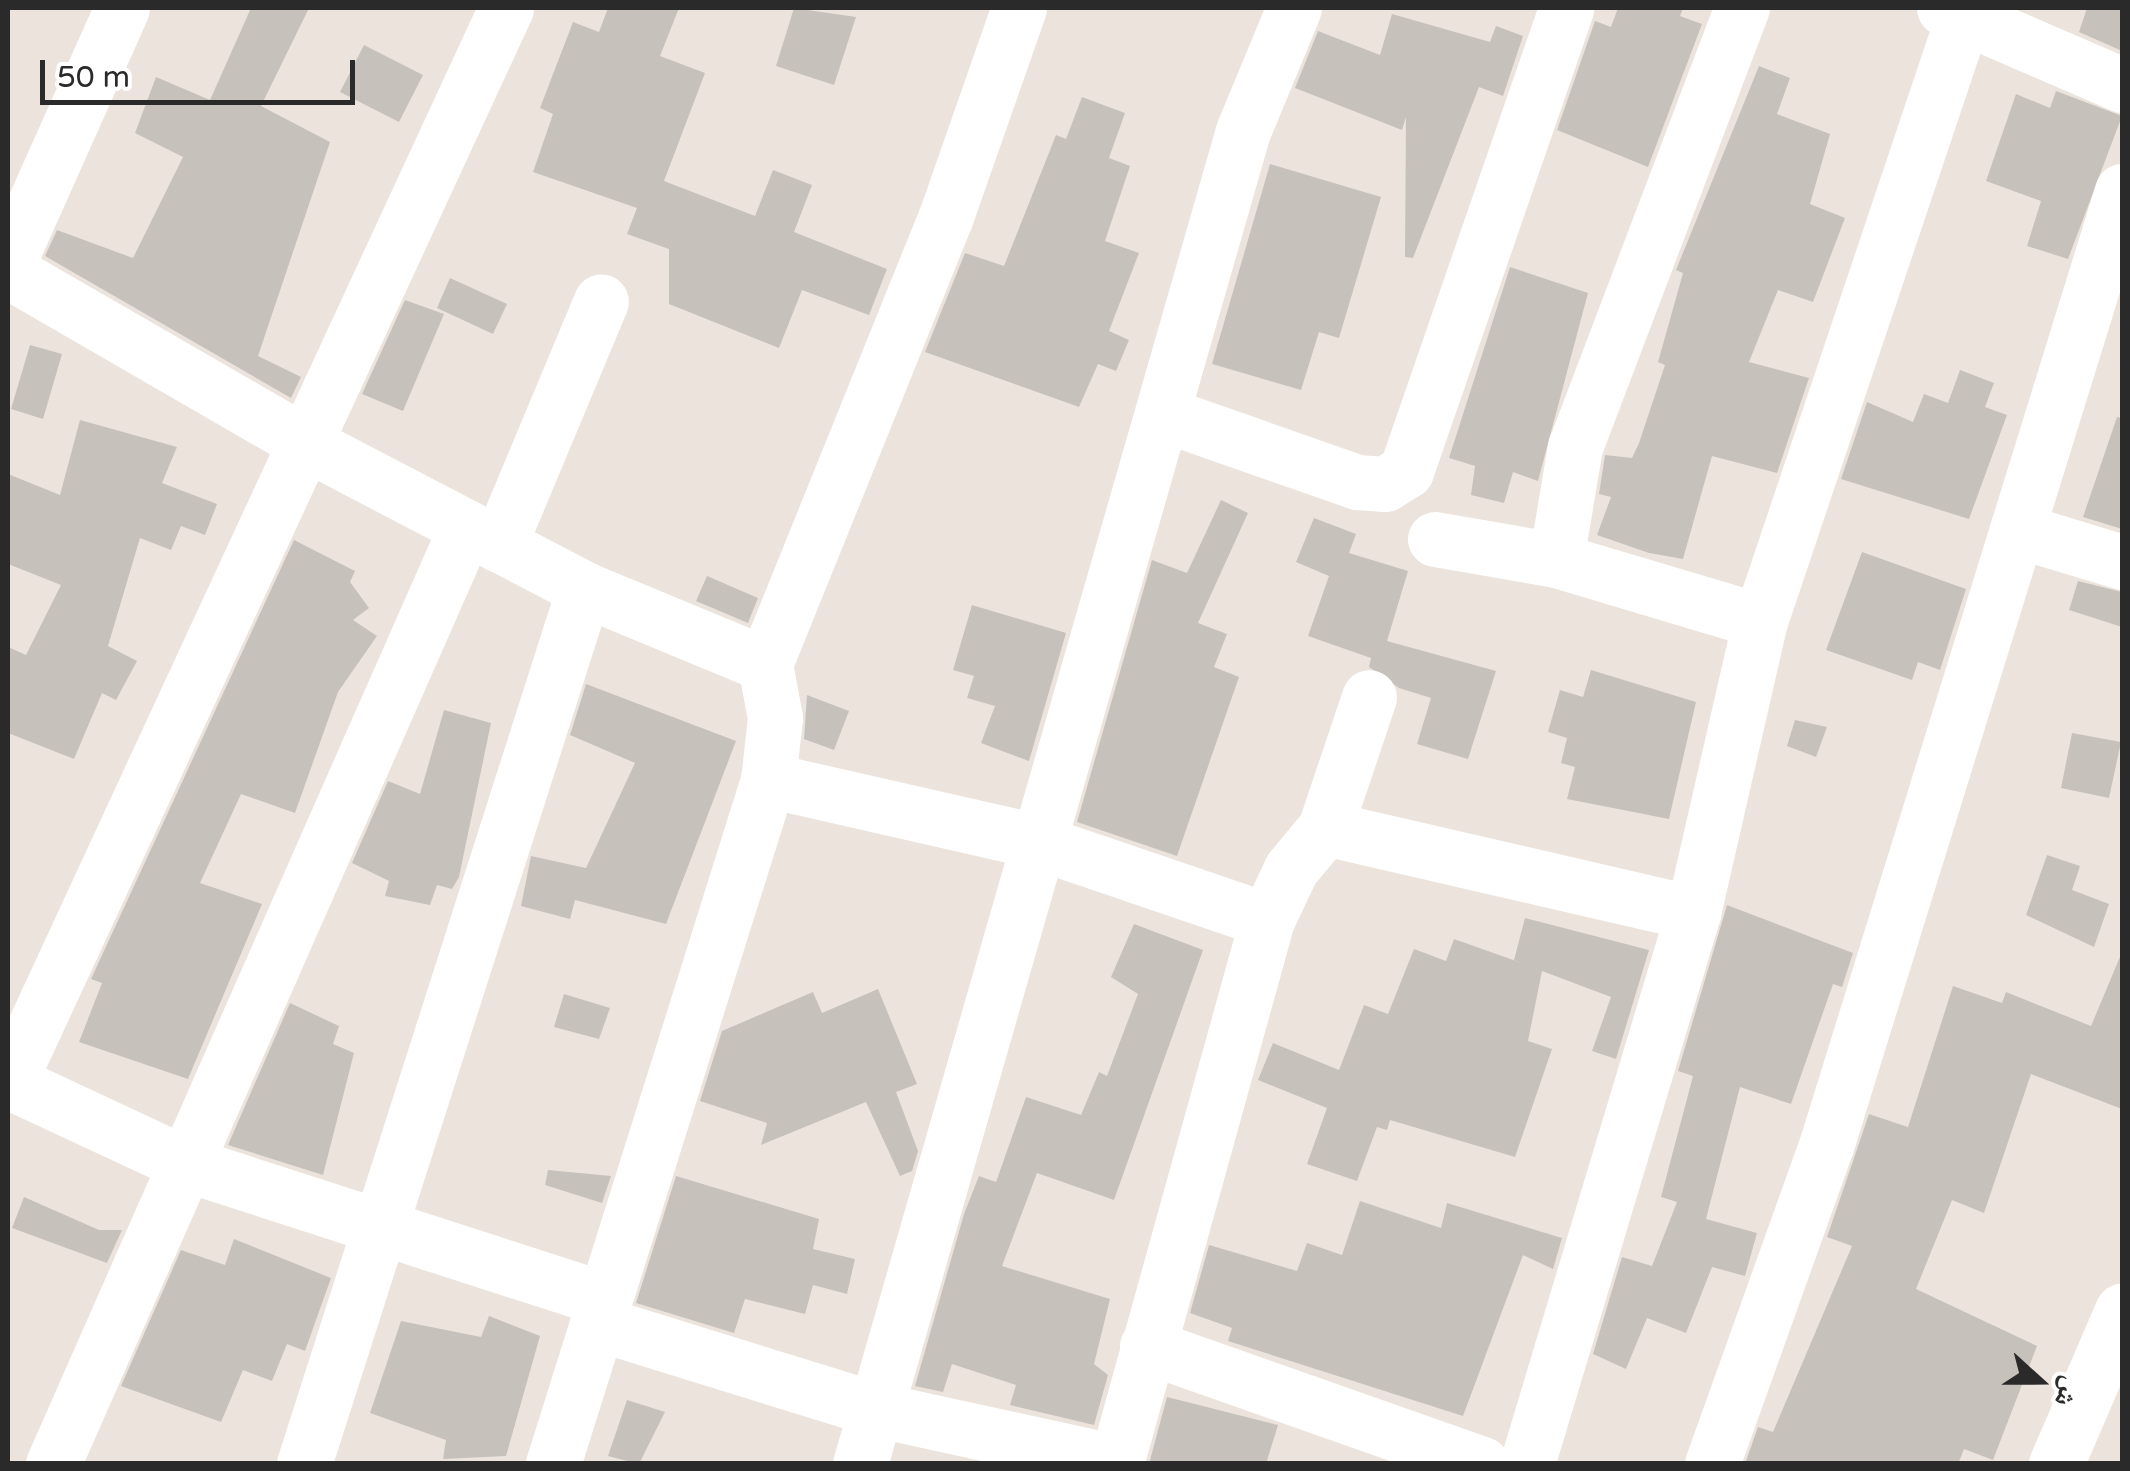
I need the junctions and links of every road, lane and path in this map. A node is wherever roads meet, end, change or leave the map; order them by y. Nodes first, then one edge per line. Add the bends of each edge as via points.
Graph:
1 (122, 8) edge
2 (506, 8) edge
3 (1019, 8) edge
4 (1294, 8) edge
5 (1566, 8) edge
6 (1742, 8) edge
7 (1958, 10) edge
8 (2122, 85) edge
9 (2122, 190) edge
10 (8, 264) edge
11 (8, 272) edge
12 (601, 302) dead end
13 (1163, 414) junction
14 (310, 446) junction
15 (2017, 530) junction
16 (482, 536) junction
17 (1436, 539) dead end
18 (1556, 560) junction
19 (2122, 562) edge
20 (584, 589) junction
21 (1760, 622) junction
22 (764, 664) junction
23 (1369, 696) dead end
24 (768, 780) junction
25 (1325, 828) junction
26 (1032, 840) junction
27 (1693, 913) junction
28 (1268, 920) junction
29 (8, 1082) edge
30 (186, 1164) junction
31 (376, 1231) junction
32 (2122, 1310) edge
33 (601, 1311) junction
34 (1147, 1346) junction
35 (874, 1409) junction
36 (1117, 1462) edge
37 (53, 1464) edge
38 (304, 1464) edge
39 (553, 1464) edge
40 (860, 1464) edge
41 (1482, 1464) edge
42 (1527, 1464) edge
43 (1712, 1464) edge
44 (2056, 1464) edge

1 - 10 street
2 - 14 street
3 - 22 street via 945,219
4 - 13 street via 1243,131
5 - 13 street via 1406,471 1385,484 1357,482
6 - 18 street via 1575,447
7 - 8 street
7 - 21 street
9 - 15 street
11 - 14 street
12 - 16 street
13 - 26 street
14 - 16 street
14 - 29 street
15 - 19 street
15 - 43 street via 1832,1127
16 - 20 street
16 - 30 street
17 - 18 street
18 - 21 street
20 - 22 street
20 - 31 street
21 - 27 street
22 - 24 street via 774,718
23 - 25 street
24 - 26 street
24 - 33 street
25 - 27 street
25 - 28 street via 1290,870
26 - 28 street
26 - 35 street
27 - 42 street
28 - 34 street
29 - 30 street
30 - 31 street
30 - 37 street
31 - 33 street
31 - 38 street
32 - 44 street
33 - 35 street
33 - 39 street
34 - 36 street
34 - 41 street
35 - 36 street
35 - 40 street

